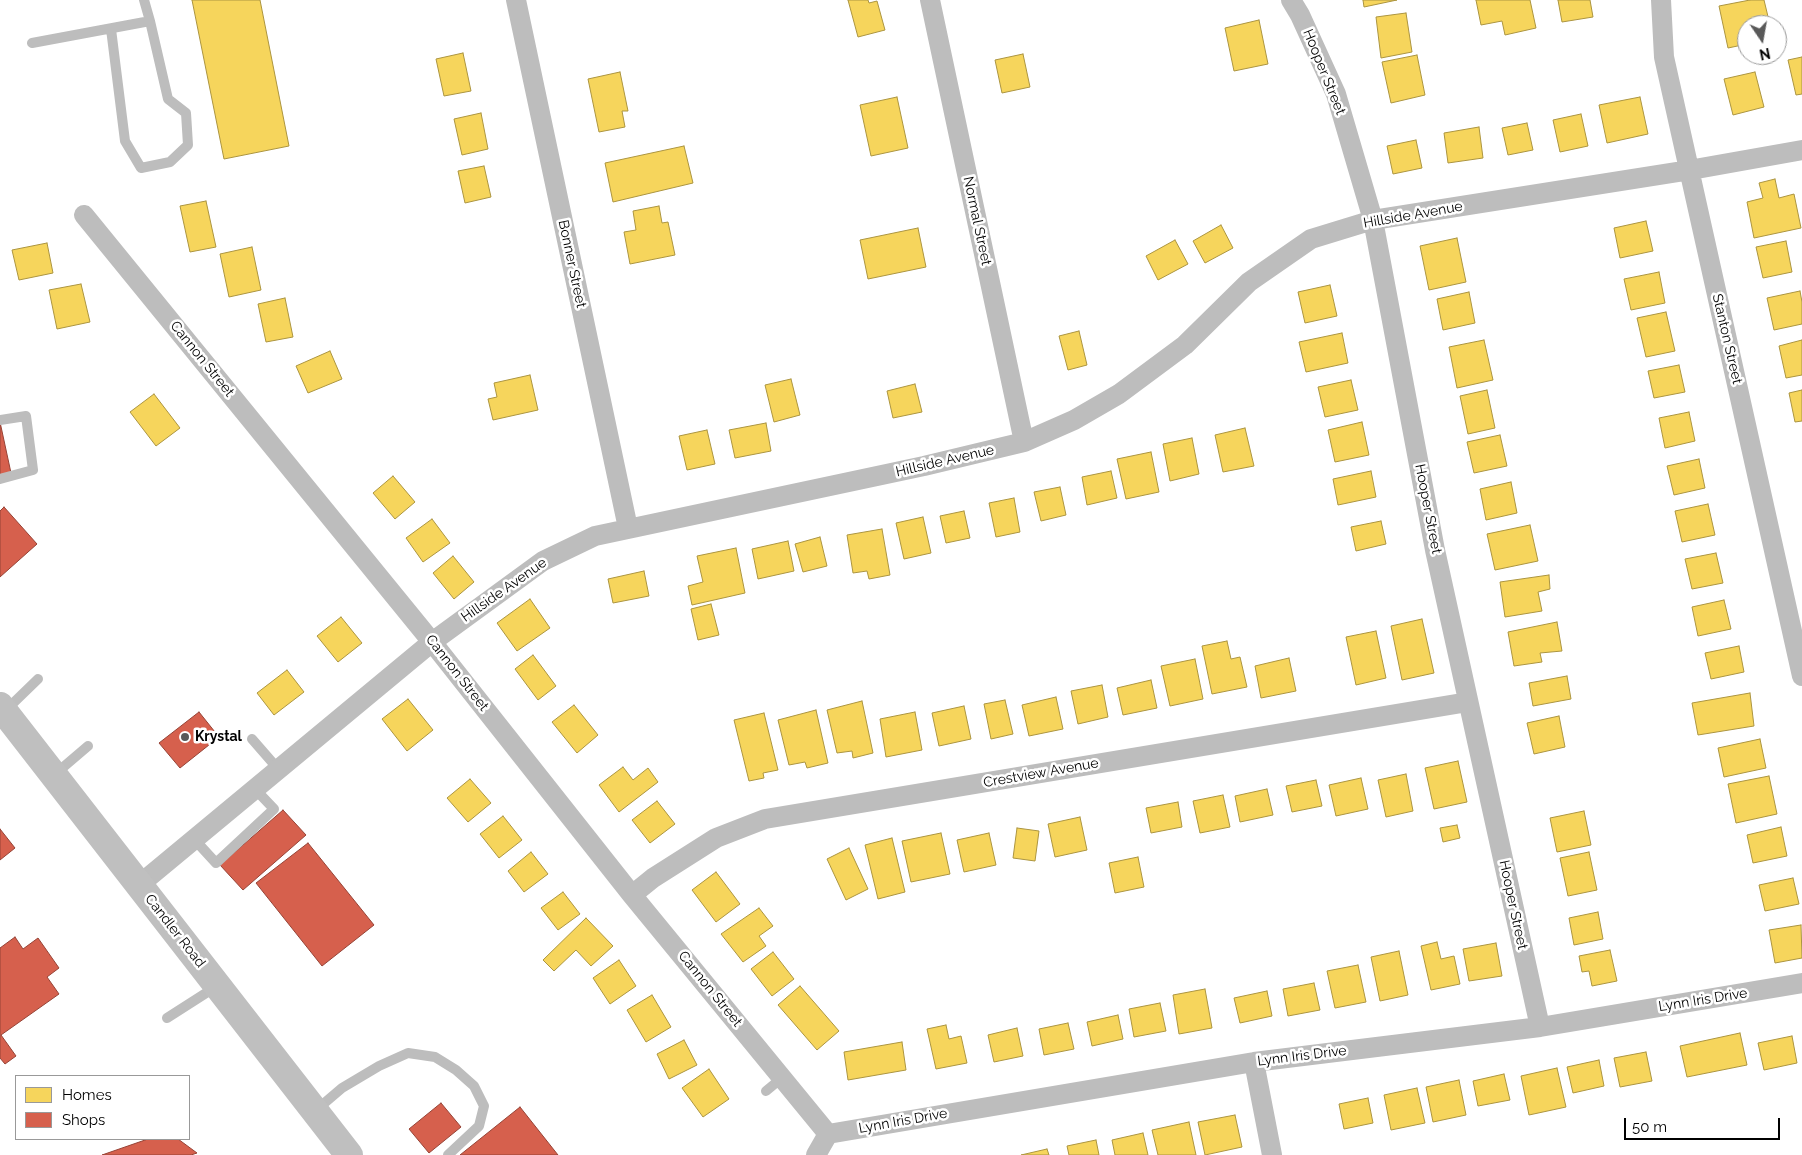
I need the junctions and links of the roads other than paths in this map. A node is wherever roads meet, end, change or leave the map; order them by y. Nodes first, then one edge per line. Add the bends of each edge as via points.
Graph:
1 (144, 0) edge
2 (516, 0) edge
3 (930, 0) edge
4 (1291, 0) edge
5 (1661, 0) edge
6 (150, 21) junction
7 (111, 29) junction
8 (32, 42) dead end
9 (1802, 150) edge
10 (1690, 170) junction
11 (84, 215) dead end
12 (1373, 220) junction
13 (0, 420) edge
14 (1024, 442) junction
15 (0, 480) edge
16 (628, 528) junction
17 (432, 642) junction
18 (1802, 676) edge
19 (38, 679) dead end
20 (1468, 702) junction
21 (2, 709) edge
22 (252, 739) dead end
23 (88, 746) dead end
24 (279, 770) junction
25 (54, 776) junction
26 (255, 789) junction
27 (194, 839) junction
28 (139, 885) junction
29 (632, 895) junction
30 (1802, 983) edge
31 (217, 986) junction
32 (167, 1018) dead end
33 (1540, 1027) junction
34 (1254, 1062) junction
35 (782, 1078) junction
36 (766, 1090) dead end
37 (315, 1111) junction
38 (828, 1134) junction
39 (349, 1155) edge
40 (448, 1155) edge
41 (816, 1155) edge
42 (1272, 1155) edge

1 - 6 lane
2 - 16 street, Bonner Street
3 - 14 street, Normal Street
4 - 12 street, Hooper Street via 1336,94
5 - 10 street, Stanton Street via 1664,57
6 - 7 lane
6 - 7 lane via 168,99 186,113 188,145 170,162 141,168 125,141
7 - 8 lane
9 - 10 street, Hillside Avenue
10 - 12 street, Hillside Avenue
10 - 18 street, Stanton Street
11 - 17 street, Cannon Street
12 - 14 street, Hillside Avenue via 1311,239 1249,282 1185,345 1119,394 1074,420
12 - 20 street, Hooper Street via 1435,550
13 - 15 lane via 26,416 33,470
14 - 16 street, Hillside Avenue via 772,500
16 - 17 street, Hillside Avenue via 595,536 543,561
17 - 24 street, Hillside Avenue
17 - 29 street, Cannon Street
19 - 21 lane
20 - 29 street, Crestview Avenue via 765,819 716,838
20 - 33 street, Hooper Street
21 - 25 main road, Candler Road
22 - 24 lane
23 - 25 lane
24 - 26 street, Hillside Avenue
25 - 28 main road, Candler Road
26 - 27 street, Hillside Avenue
26 - 27 lane via 274,809 216,863
27 - 28 street, Hillside Avenue
28 - 31 main road, Candler Road
29 - 35 street, Cannon Street
30 - 33 street, Lynn Iris Drive
31 - 32 lane
31 - 37 main road, Candler Road
33 - 34 street, Lynn Iris Drive
34 - 38 street, Lynn Iris Drive
34 - 42 street
35 - 36 lane
35 - 38 street, Cannon Street
37 - 39 main road, Candler Road
37 - 40 lane via 342,1088 378,1066 408,1053 435,1057 474,1086 484,1106 479,1126
38 - 41 street

